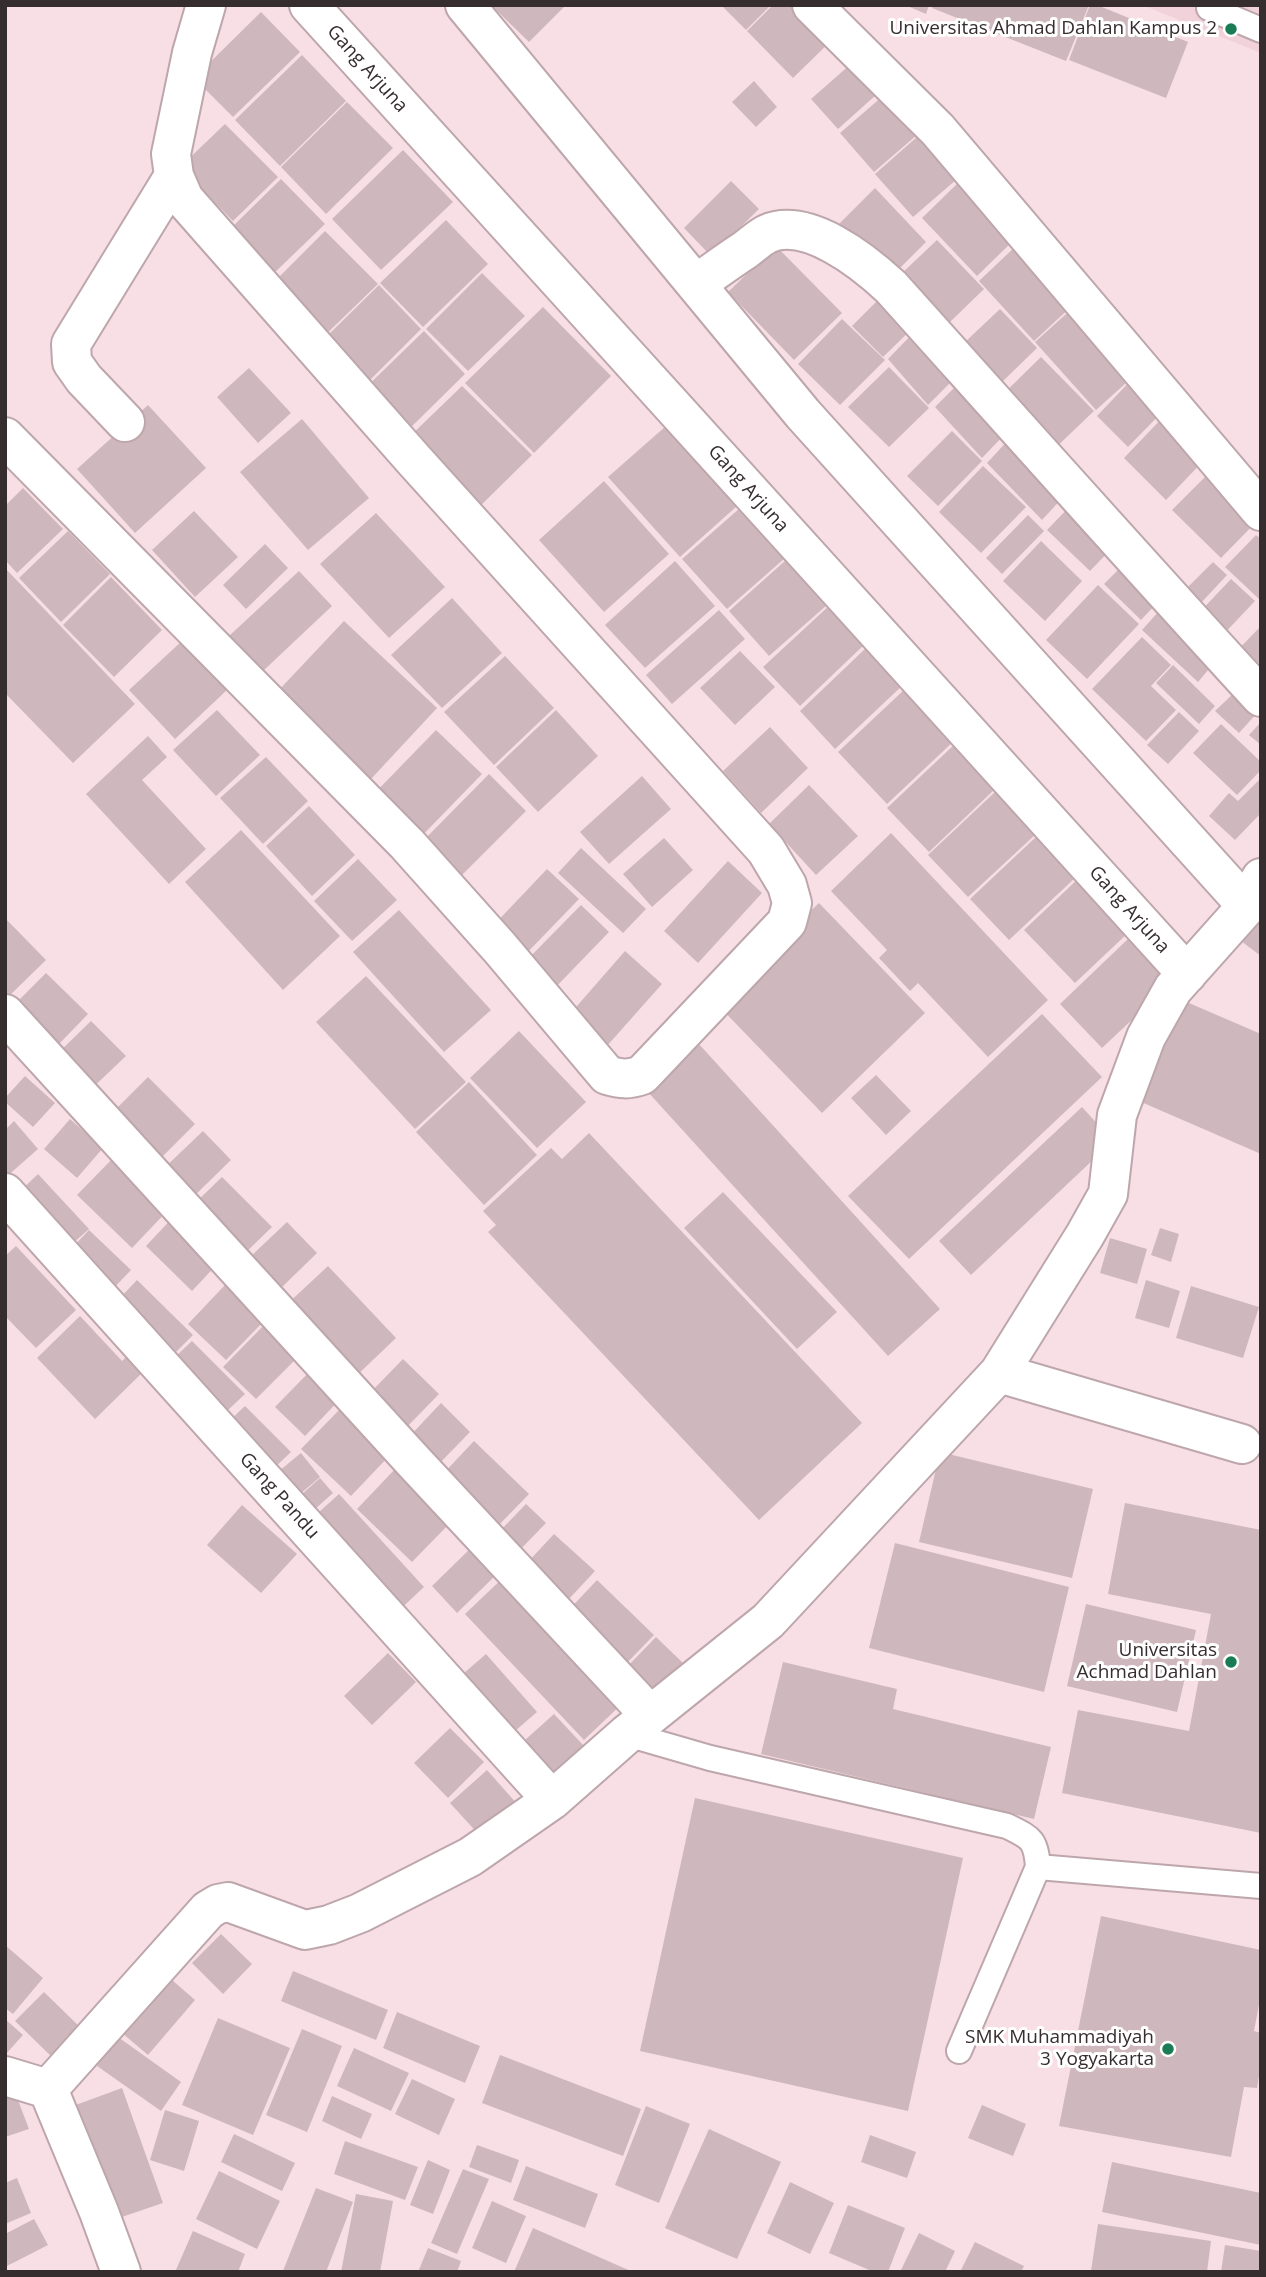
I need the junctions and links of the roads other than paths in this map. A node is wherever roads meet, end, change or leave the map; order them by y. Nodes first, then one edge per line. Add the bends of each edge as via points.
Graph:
1 (206, 5) edge
2 (309, 5) edge
3 (465, 5) edge
4 (812, 5) edge
5 (1209, 8) dead end
6 (1261, 30) edge
7 (174, 176) junction
8 (696, 284) junction
9 (125, 422) dead end
10 (5, 437) edge
11 (1261, 511) edge
12 (1261, 696) edge
13 (1254, 892) edge
14 (1187, 974) junction
15 (5, 1014) edge
16 (5, 1193) edge
17 (999, 1373) junction
18 (1242, 1444) dead end
19 (639, 1724) junction
20 (552, 1800) junction
21 (1038, 1867) junction
22 (1261, 1886) edge
23 (959, 2051) dead end
24 (5, 2076) edge
25 (48, 2089) junction
26 (121, 2272) edge

1 - 7 street via 171,154
2 - 14 street, Gang Arjuna
3 - 8 street
4 - 11 street via 938,130
5 - 6 lane
7 - 9 street via 71,344 72,362
7 - 10 street via 184,199 766,850 787,885 792,903 788,922 642,1074 622,1080 607,1075 408,844
8 - 12 street via 768,233 783,230 822,239 855,256 891,287
8 - 13 street via 803,414
13 - 14 street
14 - 17 street via 1173,989 1146,1037 1117,1115 1108,1194
15 - 19 street via 397,1443
16 - 20 street, Gang Pandu
17 - 18 street
17 - 19 street via 768,1622
19 - 20 street
19 - 21 lane via 710,1758 1007,1826 1032,1840
20 - 25 street via 470,1857 329,1926 305,1930 228,1902 218,1904
21 - 22 lane
21 - 23 lane
24 - 25 street
25 - 26 street

